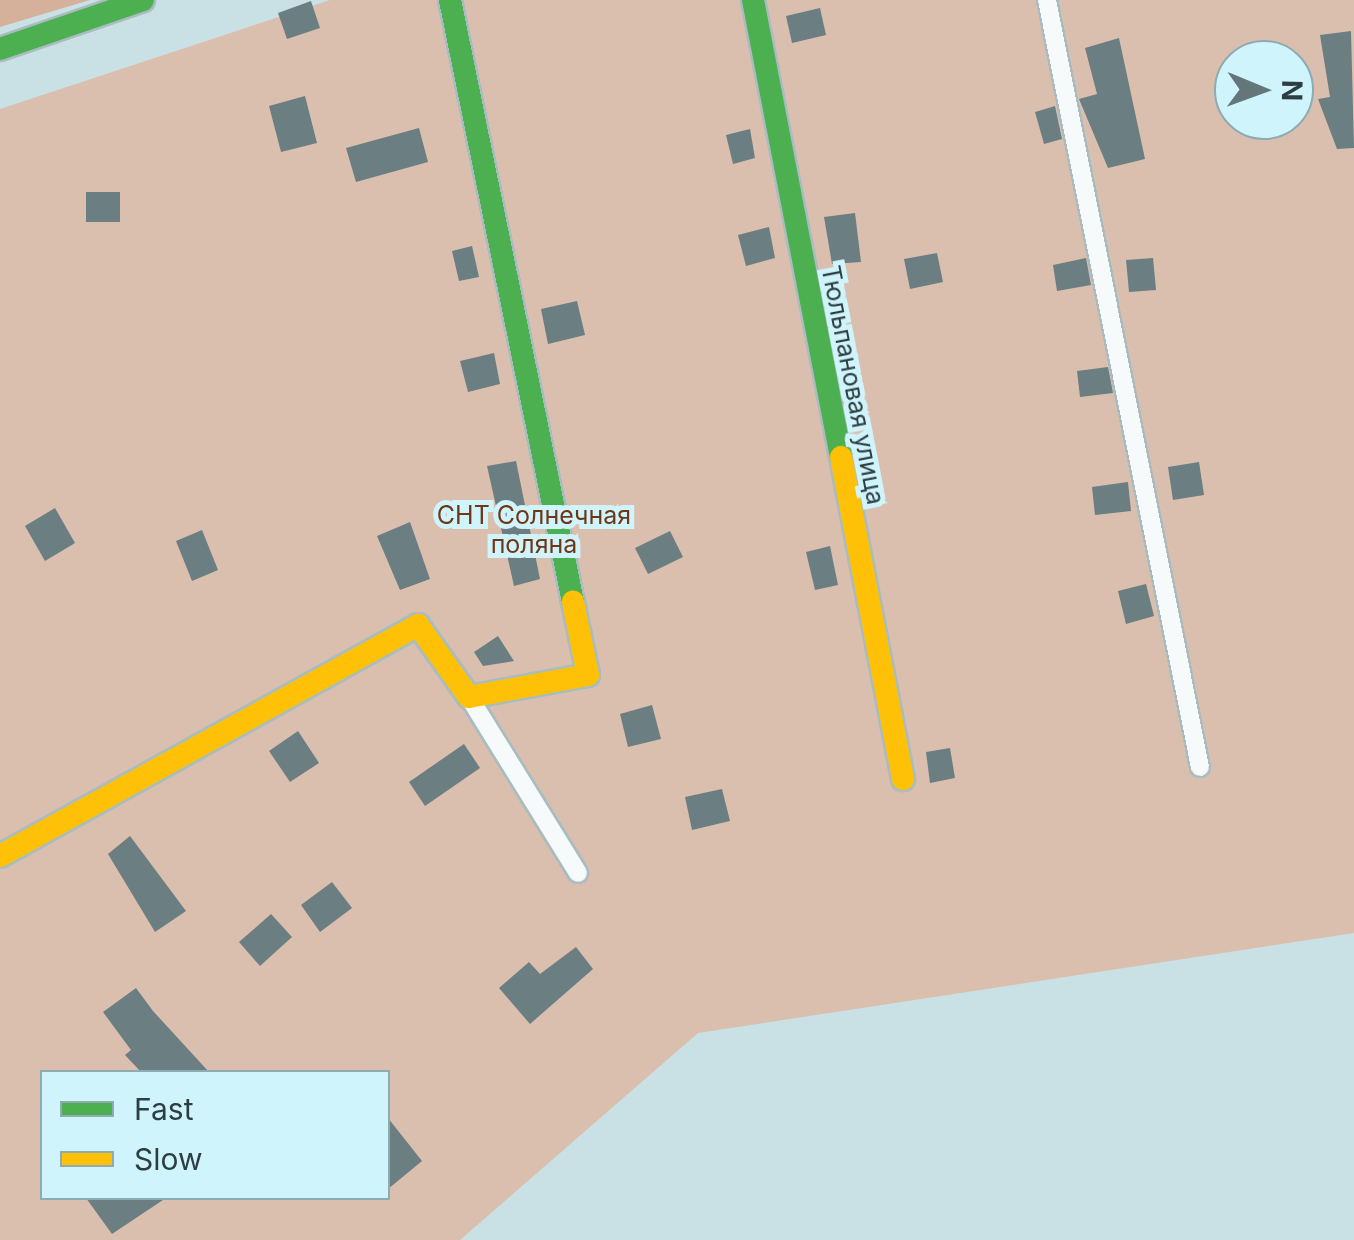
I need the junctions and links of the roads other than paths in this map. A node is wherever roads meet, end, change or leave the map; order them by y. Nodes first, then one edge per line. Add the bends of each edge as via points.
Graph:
1 (143, 0) edge
2 (450, 0) edge
3 (753, 0) edge
4 (1047, 0) edge
5 (0, 49) edge
6 (469, 697) junction
7 (1200, 768) dead end
8 (904, 779) dead end
9 (0, 856) edge
10 (578, 873) dead end

1 - 5 street
2 - 6 street via 588,675
3 - 8 street, Тюльпановая улица
4 - 7 lane
6 - 9 street via 418,624
6 - 10 lane

